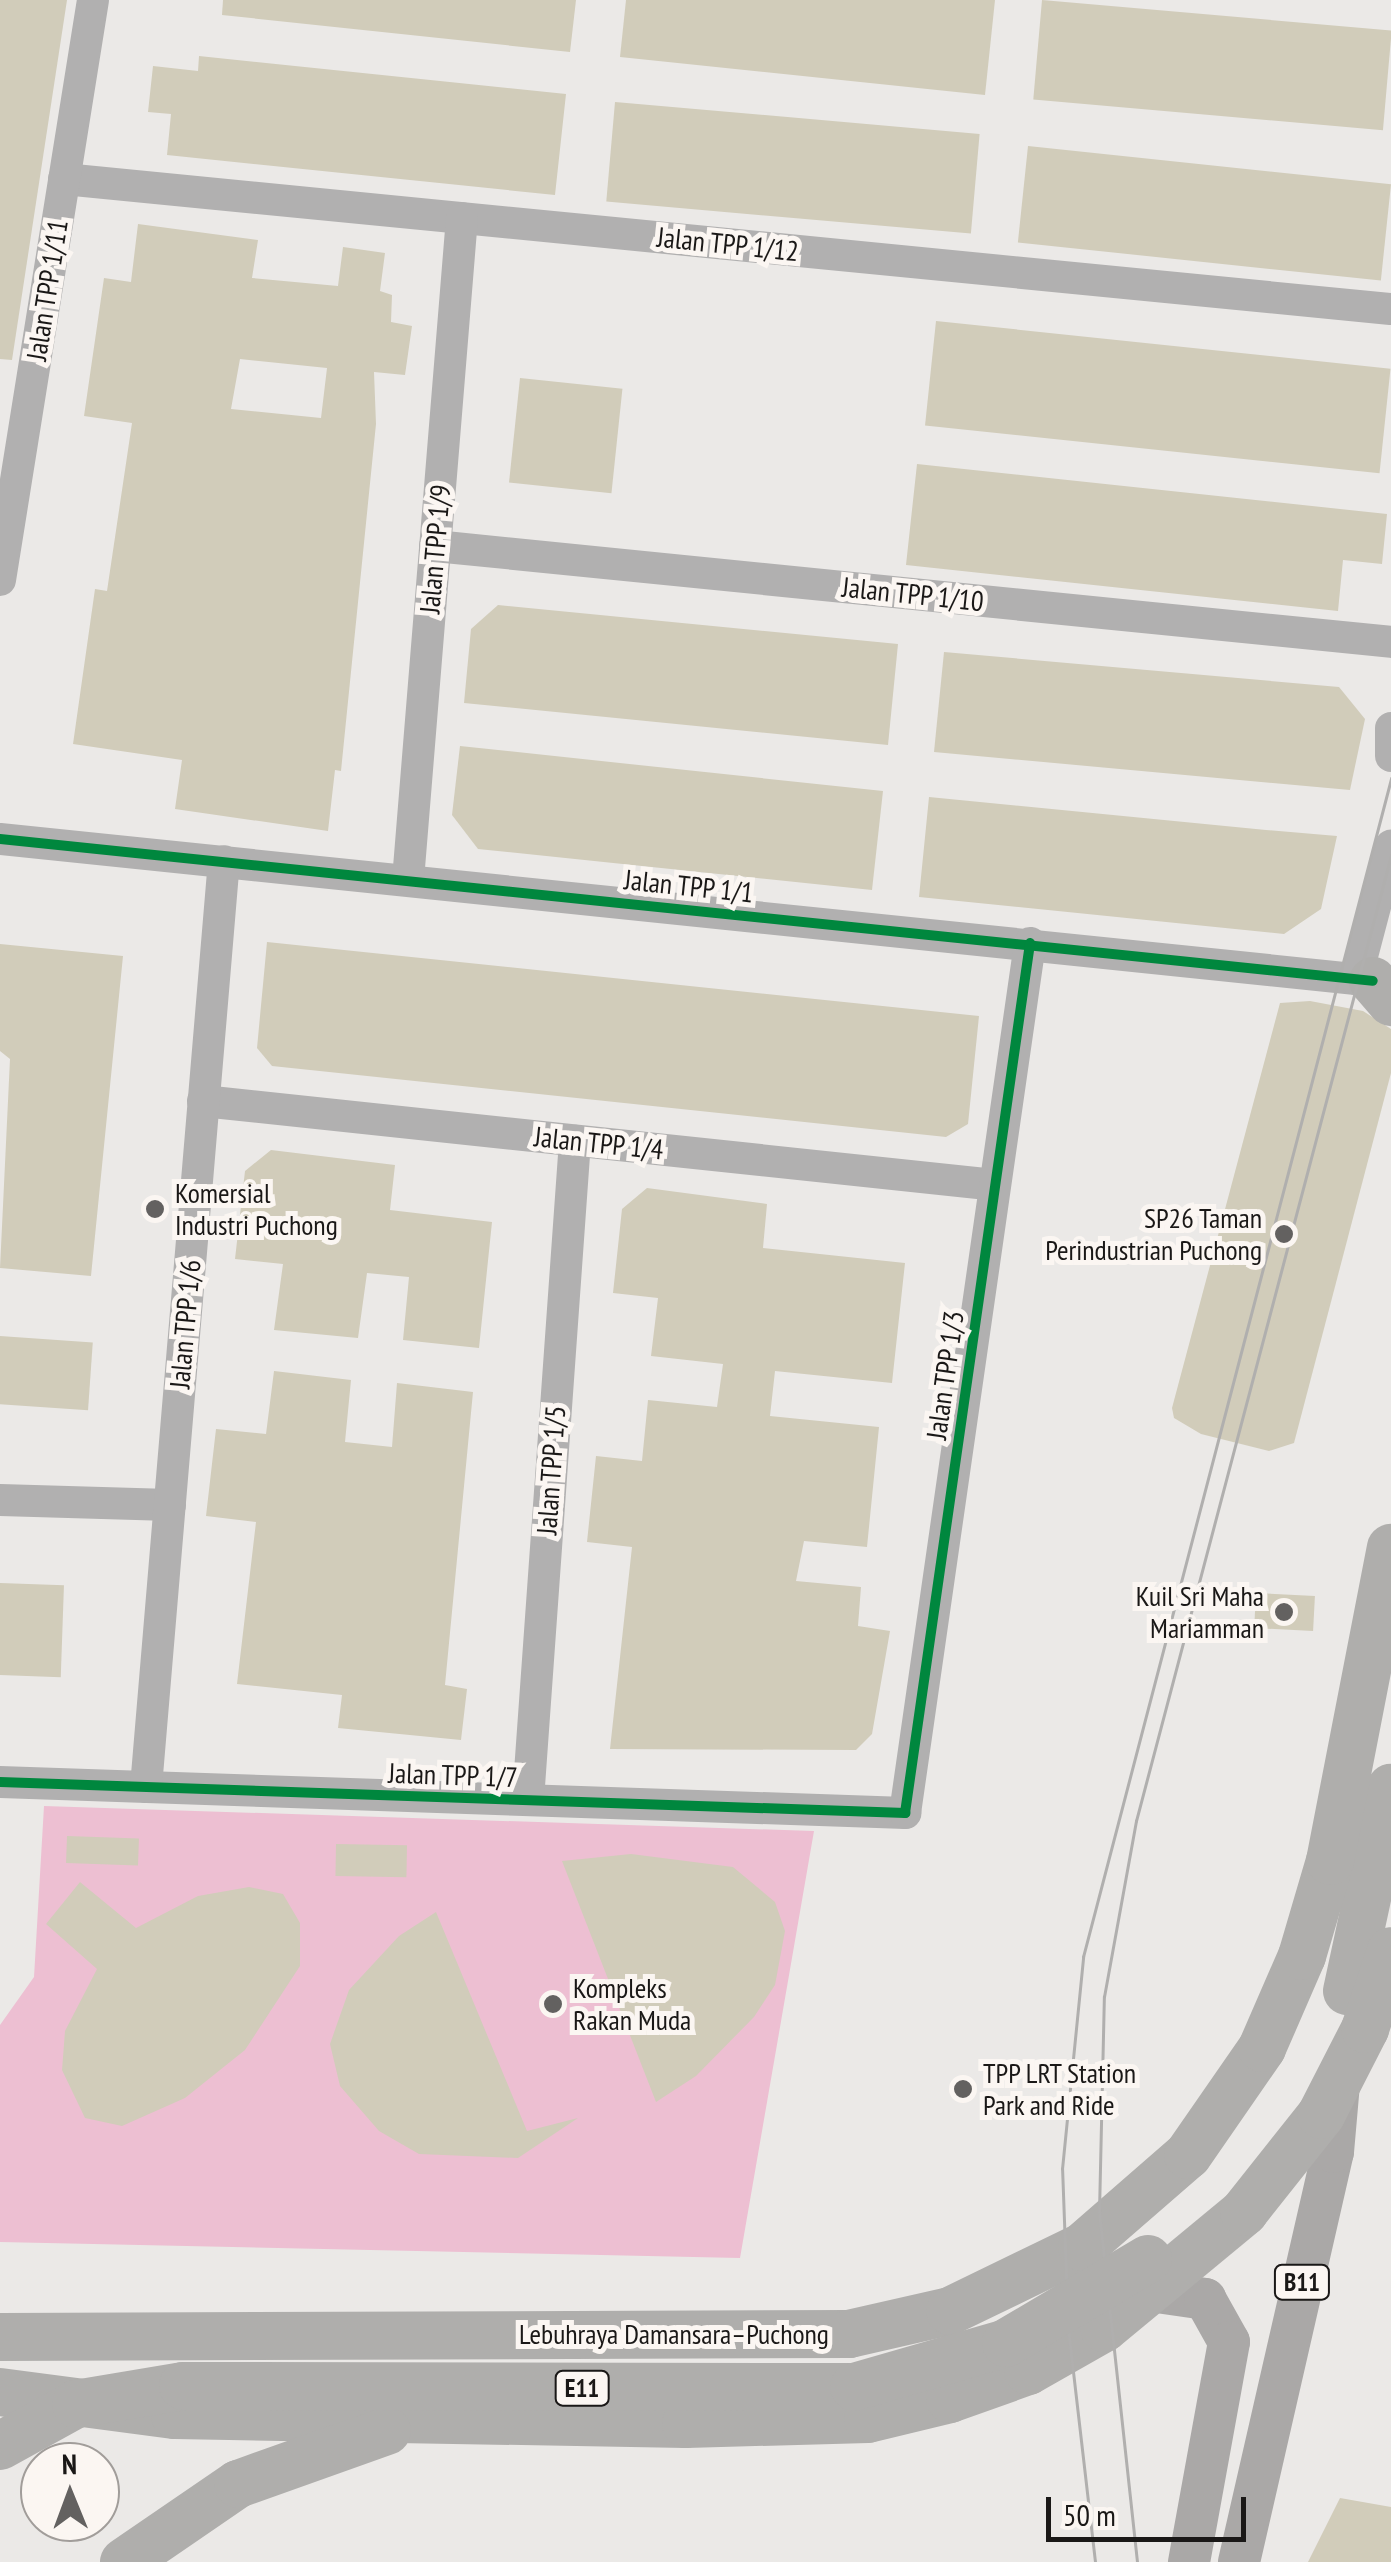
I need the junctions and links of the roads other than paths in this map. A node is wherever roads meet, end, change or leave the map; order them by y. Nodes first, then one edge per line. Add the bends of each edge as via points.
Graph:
1 (93, 0) edge
2 (64, 179) junction
3 (462, 218) junction
4 (1391, 309) edge
5 (436, 546) junction
6 (0, 580) edge
7 (1391, 642) edge
8 (1391, 728) edge
9 (1391, 756) edge
10 (0, 838) edge
11 (1391, 846) edge
12 (224, 861) junction
13 (408, 880) junction
14 (1030, 943) junction
15 (1378, 984) edge
16 (203, 1101) junction
17 (576, 1141) junction
18 (995, 1185) junction
19 (0, 1500) edge
20 (170, 1505) junction
21 (1391, 1548) edge
22 (0, 1782) edge
23 (146, 1787) junction
24 (1391, 1788) edge
25 (528, 1800) junction
26 (904, 1812) joint
27 (1391, 1951) edge
28 (1339, 2084) junction
29 (1152, 2275) junction
30 (0, 2337) edge
31 (0, 2392) edge
32 (406, 2420) junction
33 (0, 2446) edge
34 (1192, 2552) edge
35 (1241, 2554) edge
36 (124, 2562) edge

1 - 2 street, Jalan TPP 1/11
2 - 3 street, Jalan TPP 1/12
2 - 6 street, Jalan TPP 1/11
3 - 4 street, Jalan TPP 1/12
3 - 5 street, Jalan TPP 1/9
5 - 7 street, Jalan TPP 1/10
5 - 13 street, Jalan TPP 1/9
8 - 9 street
10 - 12 street, Jalan TPP 1/1
11 - 15 street
12 - 13 street, Jalan TPP 1/1
12 - 16 street, Jalan TPP 1/6
13 - 14 street, Jalan TPP 1/1
14 - 15 street, Jalan TPP 1/1
14 - 18 street, Jalan TPP 1/3
16 - 17 street, Jalan TPP 1/4
16 - 20 street, Jalan TPP 1/6
17 - 18 street, Jalan TPP 1/4
17 - 25 street, Jalan TPP 1/5
18 - 26 street, Jalan TPP 1/3
19 - 20 street
20 - 23 street, Jalan TPP 1/6
21 - 30 highway, Lebuhraya Damansara–Puchong / E11 via 1330,1861 1302,1956 1262,2048 1188,2155 1082,2247 950,2310 849,2334
22 - 23 street, Jalan TPP 1/7
23 - 25 street, Jalan TPP 1/7
24 - 29 highway, Lebuhraya Damansara–Puchong / E11 via 1358,1960 1324,2048 1234,2180
25 - 26 street, Jalan TPP 1/7
27 - 28 highway, E11
28 - 29 highway, E11 via 1274,2179
28 - 35 main road, B11 via 1333,2152
29 - 32 highway, E11 via 1028,2371 868,2419
29 - 33 highway, Lebuhraya Damansara–Puchong / E11, bridge via 1006,2343 854,2386 183,2386 76,2404
29 - 34 main road via 1205,2299 1229,2342
31 - 32 highway, E11 via 175,2415
32 - 36 highway via 238,2484

